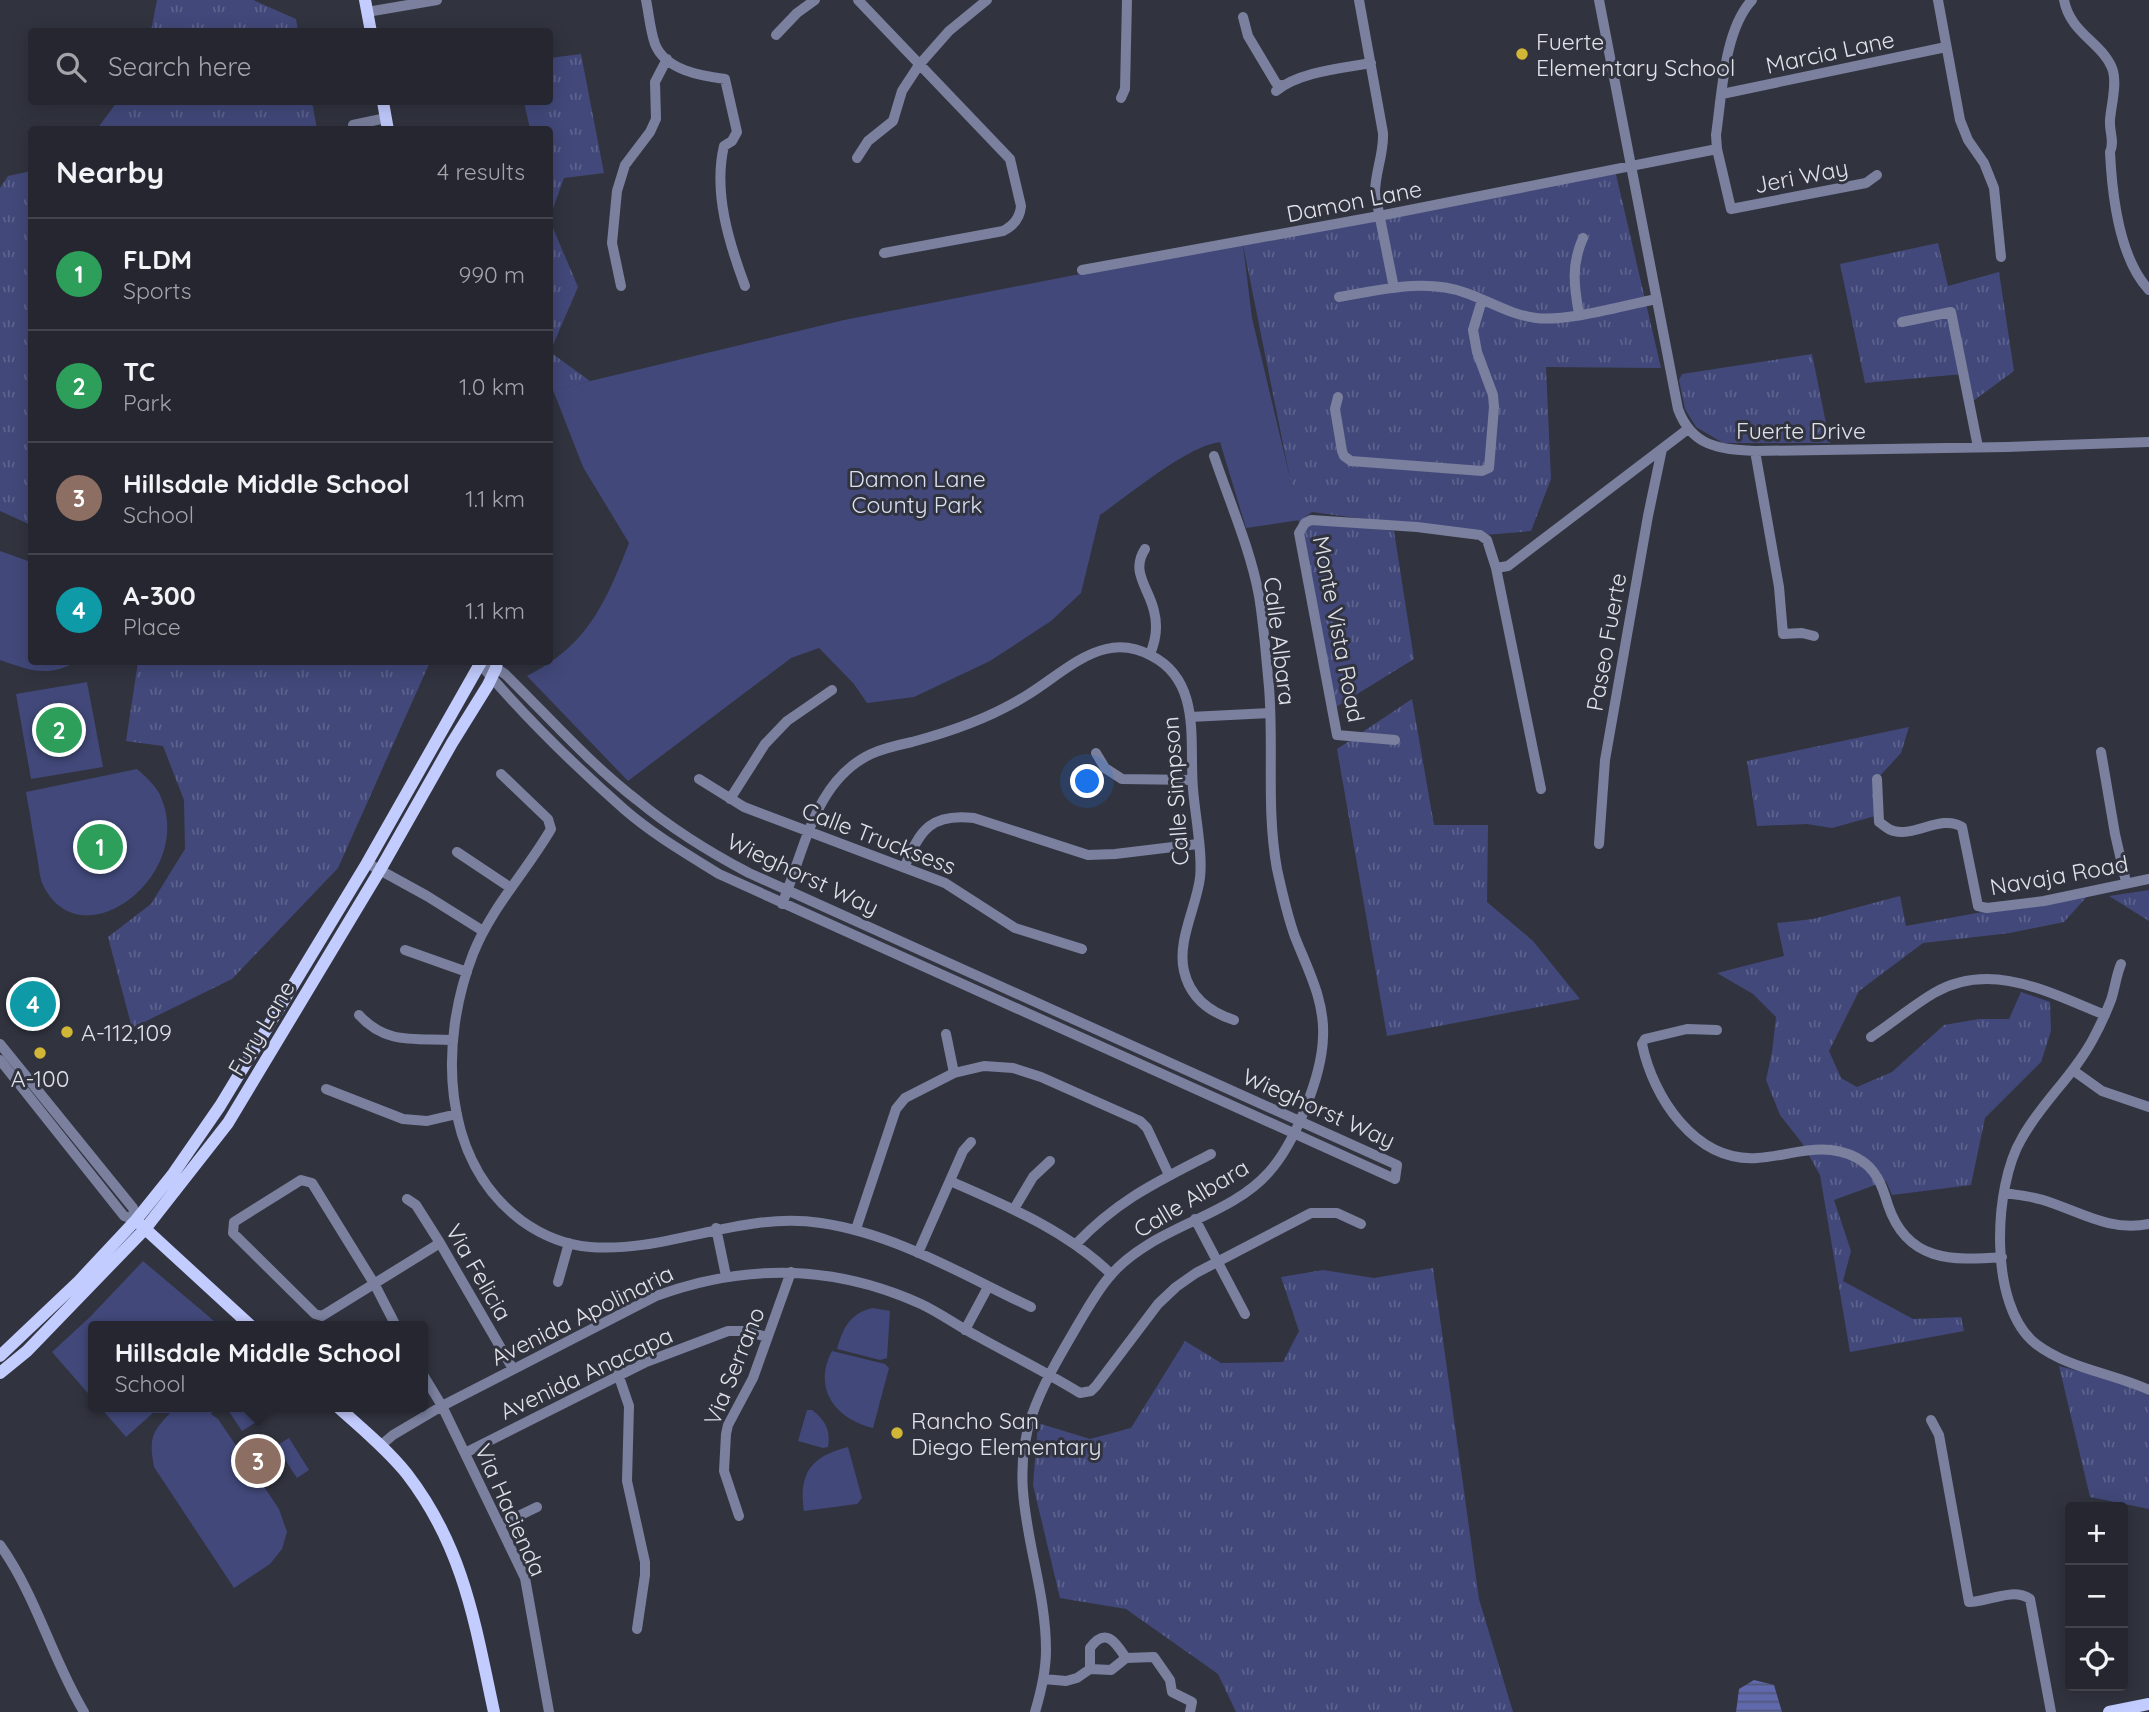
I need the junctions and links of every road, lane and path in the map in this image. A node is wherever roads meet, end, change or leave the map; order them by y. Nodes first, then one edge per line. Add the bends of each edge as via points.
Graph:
1 (437, 0) edge
2 (646, 0) edge
3 (816, 0) edge
4 (858, 0) edge
5 (987, 0) edge
6 (1127, 0) edge
7 (1359, 0) edge
8 (1600, 0) edge
9 (1752, 0) edge
10 (1938, 0) edge
11 (2064, 0) edge
12 (366, 6) edge
13 (1243, 17) dead end
14 (370, 28) edge
15 (776, 34) dead end
16 (1946, 47) junction
17 (667, 59) junction
18 (1371, 63) junction
19 (919, 65) junction
20 (1722, 94) junction
21 (1121, 98) dead end
22 (384, 105) edge
23 (387, 124) edge
24 (354, 125) dead end
25 (1717, 149) junction
26 (857, 158) dead end
27 (1633, 167) junction
28 (1877, 175) dead end
29 (1379, 216) junction
30 (1583, 238) dead end
31 (884, 253) dead end
32 (2001, 257) dead end
33 (1082, 270) dead end
34 (621, 286) dead end
35 (746, 286) dead end
36 (1394, 288) junction
37 (2149, 290) edge
38 (1339, 297) dead end
39 (1657, 299) junction
40 (1482, 300) junction
41 (1578, 314) junction
42 (1902, 322) dead end
43 (1338, 397) dead end
44 (1688, 429) junction
45 (2149, 442) edge
46 (1978, 447) junction
47 (1662, 449) junction
48 (1755, 450) junction
49 (1214, 456) dead end
50 (1145, 549) dead end
51 (1496, 568) junction
52 (1814, 636) dead end
53 (1150, 654) junction
54 (480, 665) edge
55 (495, 669) edge
56 (832, 690) dead end
57 (1270, 713) junction
58 (1190, 717) junction
59 (1395, 740) dead end
60 (2101, 752) dead end
61 (1096, 753) dead end
62 (501, 774) dead end
63 (699, 779) dead end
64 (1877, 779) dead end
65 (1192, 780) junction
66 (1541, 789) dead end
67 (730, 799) junction
68 (810, 831) junction
69 (1198, 844) junction
70 (1599, 844) dead end
71 (457, 852) dead end
72 (367, 863) junction
73 (905, 866) junction
74 (380, 870) junction
75 (2149, 879) edge
76 (2126, 882) junction
77 (511, 888) junction
78 (788, 890) junction
79 (782, 904) junction
80 (483, 931) junction
81 (1083, 949) dead end
82 (405, 950) dead end
83 (2121, 964) dead end
84 (467, 972) junction
85 (2105, 1015) junction
86 (359, 1016) dead end
87 (1234, 1020) dead end
88 (1717, 1030) dead end
89 (946, 1034) dead end
90 (1871, 1037) dead end
91 (452, 1040) junction
92 (0, 1044) edge
93 (0, 1060) edge
94 (2074, 1071) junction
95 (954, 1073) junction
96 (326, 1089) dead end
97 (2149, 1107) edge
98 (457, 1114) junction
99 (1298, 1120) junction
100 (1293, 1133) junction
101 (971, 1142) dead end
102 (1211, 1154) dead end
103 (1050, 1161) dead end
104 (1169, 1175) junction
105 (950, 1181) junction
106 (2004, 1193) junction
107 (407, 1199) dead end
108 (1014, 1209) junction
109 (1195, 1219) junction
110 (1361, 1224) dead end
111 (2149, 1224) edge
112 (141, 1225) junction
113 (716, 1228) junction
114 (856, 1229) junction
115 (440, 1243) junction
116 (569, 1243) junction
117 (1076, 1244) junction
118 (918, 1253) junction
119 (2002, 1257) junction
120 (1217, 1262) junction
121 (791, 1272) junction
122 (1111, 1274) junction
123 (726, 1276) junction
124 (558, 1282) dead end
125 (375, 1285) junction
126 (988, 1287) junction
127 (1031, 1307) dead end
128 (1245, 1314) dead end
129 (246, 1321) edge
130 (393, 1321) edge
131 (965, 1330) junction
132 (767, 1337) junction
133 (0, 1356) edge
134 (513, 1369) junction
135 (0, 1373) edge
136 (618, 1374) junction
137 (1048, 1374) junction
138 (428, 1383) edge
139 (2149, 1390) edge
140 (442, 1406) junction
141 (343, 1412) edge
142 (1931, 1420) dead end
143 (380, 1447) junction
144 (465, 1453) junction
145 (537, 1507) dead end
146 (739, 1516) dead end
147 (500, 1525) junction
148 (0, 1545) edge
149 (637, 1629) dead end
150 (1126, 1658) junction
151 (1090, 1668) junction
152 (1044, 1679) junction
153 (2149, 1704) edge
154 (84, 1712) edge
155 (494, 1712) edge
156 (549, 1712) edge
157 (1035, 1712) edge
158 (1190, 1712) edge
159 (2051, 1712) edge
160 (2109, 1712) edge

1 - 12 street
2 - 17 street via 655,46
3 - 15 street
4 - 19 street
5 - 19 street via 949,31
6 - 21 street
7 - 18 street
8 - 27 street
9 - 20 street via 1732,31
10 - 16 street
11 - 37 street via 2071,20 2113,72 2110,128 2114,144 2110,152 2115,214 2134,269
12 - 14 main road
13 - 18 street via 1251,42 1279,88 1315,74
16 - 20 street, Marcia Lane
16 - 32 street via 1960,120 1994,188
17 - 34 street via 655,82 656,119 625,165 617,191 611,243
17 - 35 street via 694,76 725,79 737,132 724,146 720,160 722,206
18 - 29 street via 1383,134 1375,185
19 - 26 street via 902,91 893,121 867,141
19 - 31 street via 1010,159 1020,213 1011,226 998,233
20 - 25 street
22 - 23 main road
23 - 24 street
25 - 27 street
25 - 28 street, Jeri Way via 1731,209 1866,183
27 - 29 street, Damon Lane
27 - 39 street
29 - 33 street, Damon Lane
29 - 36 street
30 - 41 street via 1573,277
36 - 38 street
36 - 40 street via 1430,284
39 - 41 street
39 - 44 street via 1678,409
40 - 41 street via 1536,318
40 - 43 street via 1474,330 1493,395 1489,468 1351,461 1342,451 1335,409
42 - 46 street via 1951,312
44 - 47 street
44 - 48 street, Fuerte Drive via 1712,446
45 - 46 street, Fuerte Drive
46 - 48 street, Fuerte Drive
47 - 51 street via 1508,566
47 - 70 street, Paseo Fuerte via 1605,760
48 - 52 street via 1783,634
49 - 57 street, Calle Albara via 1259,595
50 - 53 street via 1138,570 1156,622
51 - 59 street, Monte Vista Road via 1487,540 1480,535 1311,520 1301,527 1337,735
51 - 66 street, Monte Vista Road
53 - 58 street, Calle Simpson via 1179,681
53 - 68 street via 1127,648 1097,651 983,718 869,755 847,769 828,790
54 - 72 main road, Fury Lane
55 - 74 main road, Fury Lane
55 - 78 street, Wieghorst Way via 635,799 694,843
55 - 79 street, Wieghorst Way via 551,740 626,811 719,874
56 - 67 street via 787,721 765,744
57 - 58 street
57 - 99 street, Calle Albara via 1270,811 1277,868 1291,924 1316,988 1323,1027 1320,1067
58 - 65 street, Calle Simpson
60 - 76 street
61 - 65 street via 1105,768 1122,779
62 - 77 street via 548,819 551,829
63 - 67 street, Calle Trucksess
64 - 76 street, Navaja Road via 1879,822 1891,831 1953,823 1962,827 1978,906 2044,901
65 - 69 street, Calle Simpson
67 - 68 street, Calle Trucksess
68 - 73 street, Calle Trucksess
68 - 78 street
69 - 73 street via 1088,855 956,816 928,825
69 - 87 street, Calle Simpson via 1200,876 1183,950 1184,972 1200,1002
71 - 77 street
72 - 74 street
72 - 112 main road, Fury Lane via 220,1106
73 - 81 street, Calle Trucksess via 956,889 1015,928
74 - 80 street
74 - 112 main road, Fury Lane via 228,1123
75 - 76 street, Navaja Road
77 - 80 street
78 - 79 street
78 - 99 street, Wieghorst Way
79 - 100 street, Wieghorst Way
80 - 84 street
82 - 84 street
83 - 85 street
84 - 91 street
85 - 90 street via 2023,983 1985,979 1942,989
85 - 94 street
86 - 91 street via 371,1029 390,1036
88 - 119 street via 1687,1029 1642,1044 1664,1101 1699,1140 1742,1158 1818,1148 1854,1156 1874,1172 1899,1229 1917,1246 1955,1260
89 - 95 street
91 - 98 street
92 - 112 street via 134,1208
93 - 112 street via 124,1216
94 - 97 street via 2102,1091
94 - 106 street via 2020,1140
95 - 104 street via 984,1066 1013,1068 1140,1121
95 - 114 street via 905,1098 896,1109
96 - 98 street via 403,1119 427,1121
98 - 116 street via 468,1152 489,1190 536,1230
99 - 100 street, Calle Albara
99 - 100 street, Wieghorst Way via 1397,1165 1395,1179
100 - 109 street, Calle Albara via 1262,1180 1240,1197
101 - 105 street
102 - 104 street
103 - 108 street via 1033,1177
104 - 117 street via 1113,1208
105 - 108 street
105 - 118 street
106 - 111 street via 2043,1200 2096,1221
106 - 119 street
107 - 115 street, Via Felicia via 416,1205
108 - 117 street
109 - 120 street
109 - 122 street, Calle Albara via 1148,1245
110 - 120 street via 1337,1213 1311,1213
112 - 129 main road
112 - 133 main road, Fury Lane
112 - 135 main road, Fury Lane via 27,1351
113 - 114 street via 797,1221
113 - 116 street via 629,1247
113 - 123 street
114 - 118 street
115 - 125 street
115 - 134 street, Via Felicia
116 - 124 street
117 - 122 street
118 - 126 street
119 - 139 street via 2006,1294 2033,1342 2058,1358
120 - 128 street
120 - 137 street, Avenida Apolinaria via 1186,1279 1158,1304 1091,1391 1080,1393
121 - 123 street, Avenida Apolinaria
121 - 131 street, Avenida Apolinaria via 832,1276 890,1292
121 - 132 street, Via Serrano
122 - 137 street, Calle Albara
123 - 134 street, Avenida Apolinaria via 656,1296
125 - 125 street via 322,1316 315,1314 233,1233 234,1222 301,1180 312,1183
125 - 130 street
126 - 127 street
126 - 131 street
131 - 137 street, Avenida Apolinaria
132 - 136 street, Avenida Anacapa via 728,1331
132 - 146 street, Via Serrano via 724,1443 725,1480
134 - 140 street, Avenida Apolinaria
136 - 144 street, Avenida Anacapa
136 - 149 street via 629,1406 627,1481 645,1562
137 - 152 street, Calle Albara via 1031,1417 1021,1478 1042,1603
138 - 140 street, Via Hacienda
140 - 143 street, Avenida Apolinaria
140 - 144 street, Via Hacienda
141 - 143 main road
142 - 159 street via 1939,1436 1969,1602 2013,1594 2030,1599
143 - 155 main road via 406,1473 450,1545 471,1607
144 - 147 street, Via Hacienda
145 - 147 street
147 - 156 street, Via Hacienda via 525,1577
148 - 154 street via 29,1593
150 - 151 street via 1111,1670
150 - 151 street via 1114,1639 1101,1639 1090,1648
150 - 158 street via 1154,1657 1170,1680 1172,1692 1192,1702
151 - 152 street via 1073,1680
152 - 157 street, Calle Albara
153 - 160 main road

